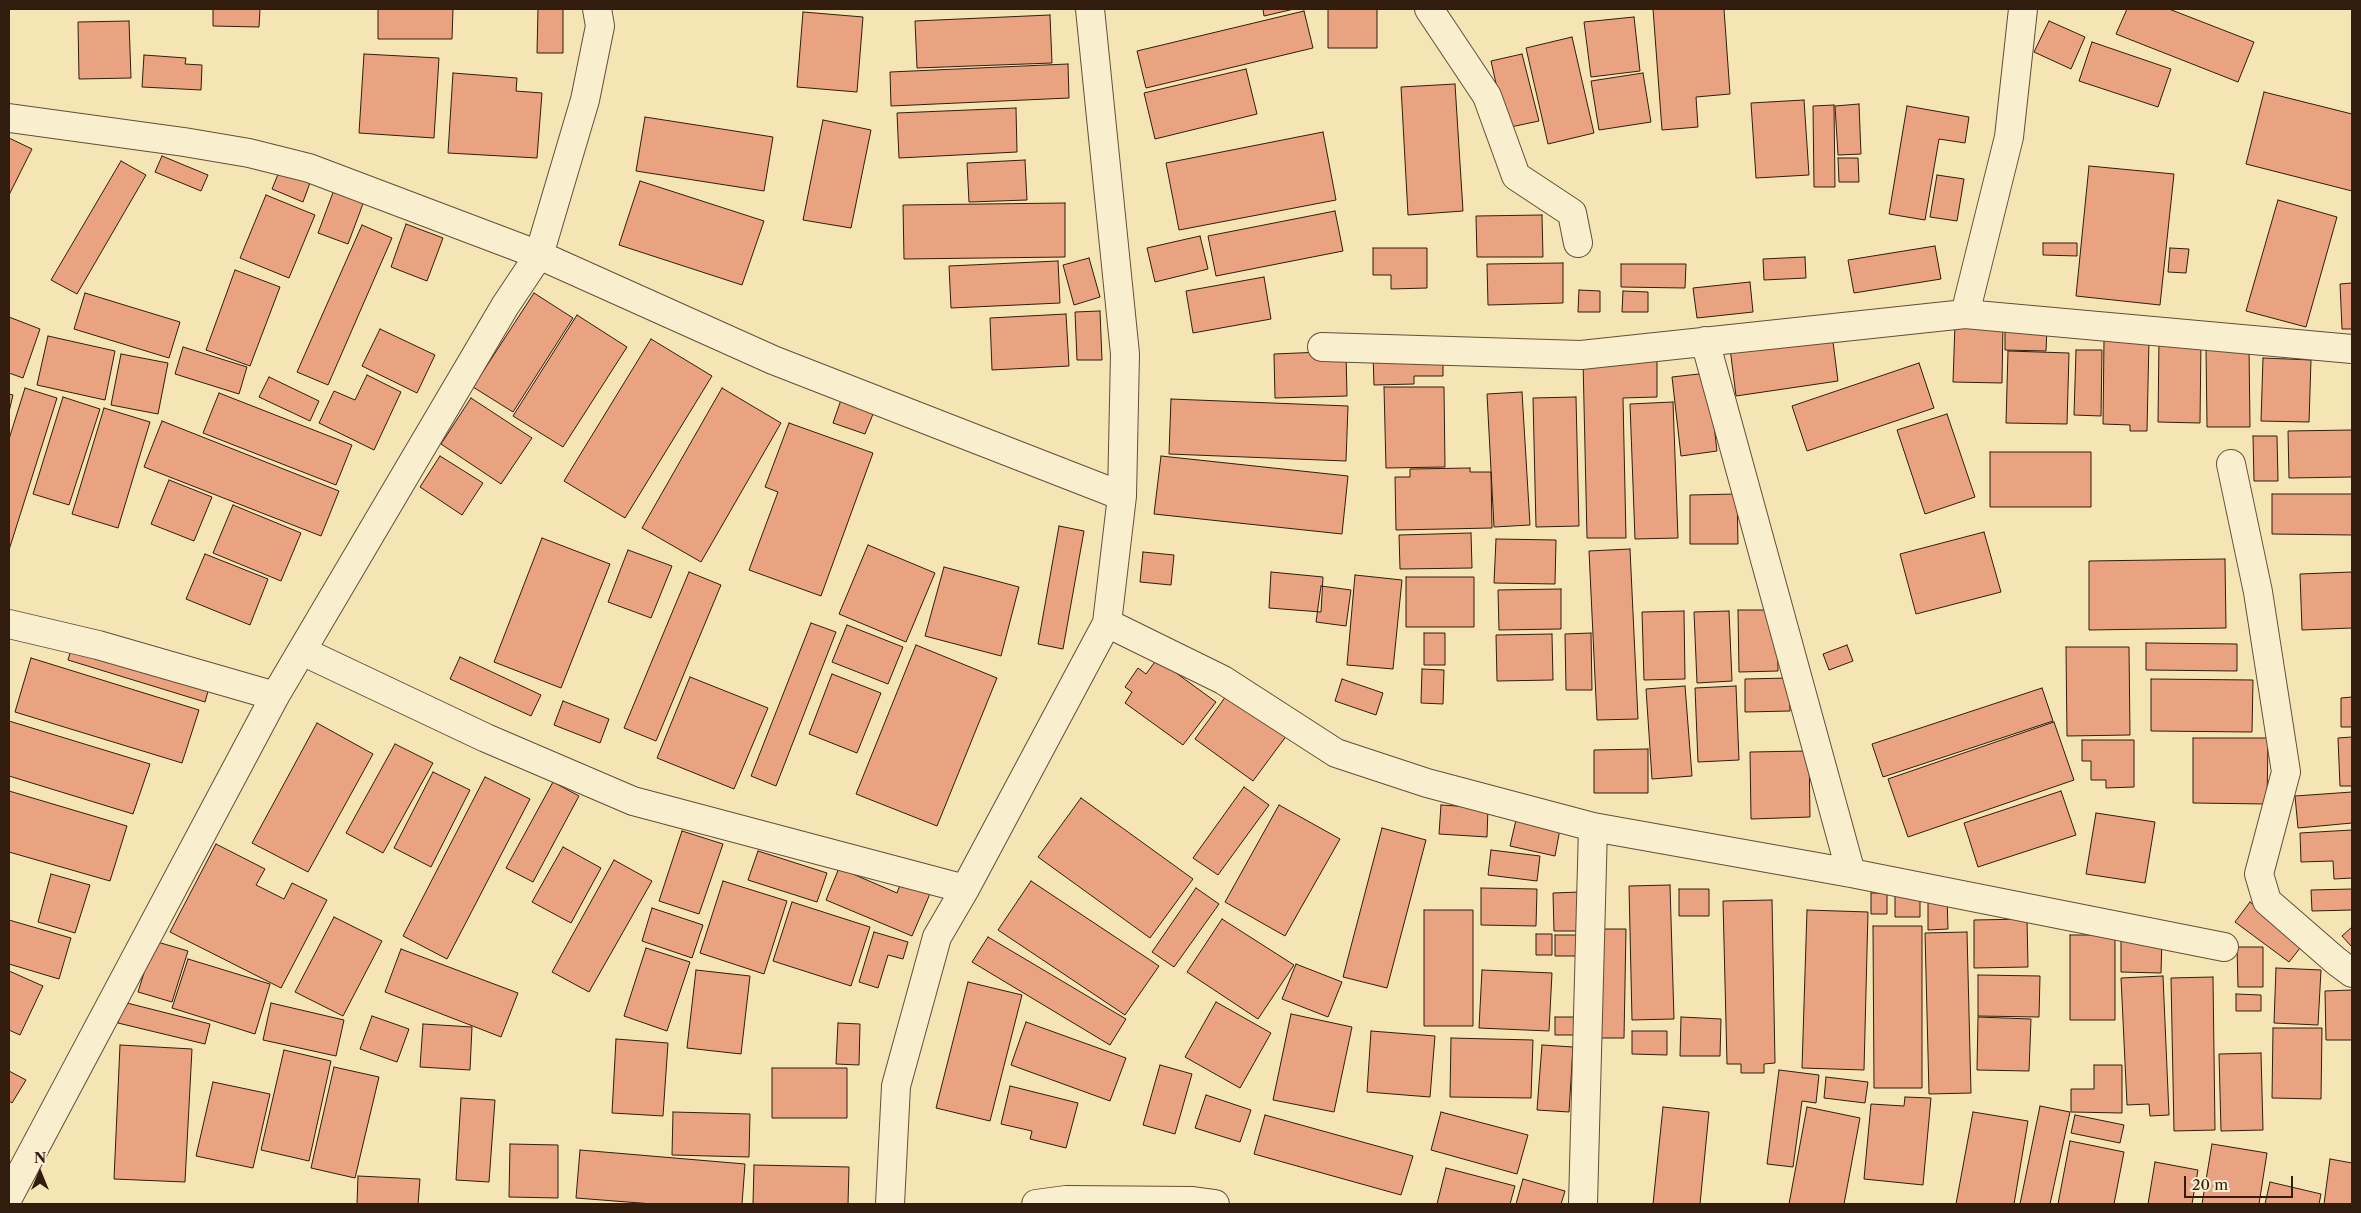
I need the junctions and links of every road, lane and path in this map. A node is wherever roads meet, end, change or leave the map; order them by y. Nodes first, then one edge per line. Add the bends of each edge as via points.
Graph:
1 (597, 9) edge
2 (1090, 9) edge
3 (1429, 9) edge
4 (2023, 9) edge
5 (9, 118) edge
6 (1578, 244) dead end
7 (539, 255) junction
8 (1965, 314) junction
9 (1705, 341) junction
10 (1322, 347) dead end
11 (2352, 349) edge
12 (2231, 464) dead end
13 (1122, 496) junction
14 (1107, 623) junction
15 (9, 624) edge
16 (302, 651) junction
17 (275, 696) junction
18 (1593, 827) junction
19 (1852, 873) junction
20 (965, 889) junction
21 (2224, 947) dead end
22 (2352, 973) edge
23 (9, 1196) edge
24 (1127, 1203) edge
25 (890, 1204) edge
26 (1036, 1204) edge
27 (1215, 1204) edge
28 (1583, 1204) edge

1 - 7 street via 600,26 585,100
2 - 13 street via 1125,354
3 - 6 street via 1486,96 1516,176 1572,213
4 - 8 street via 2009,138
5 - 7 street via 184,142 309,168
7 - 13 street via 773,360
7 - 16 street via 505,306
8 - 9 street
8 - 11 street
9 - 10 street via 1581,356
9 - 19 street
12 - 22 street via 2258,592 2286,772 2259,874 2267,901
13 - 14 street
14 - 18 street via 1223,680 1336,753 1427,783
14 - 20 street
15 - 17 street via 98,645
16 - 17 street
16 - 20 street via 486,738 633,801
17 - 23 street
18 - 19 street
18 - 28 street
19 - 21 street
20 - 25 street via 937,937 896,1086
24 - 26 street via 1066,1200
24 - 27 street via 1194,1201

